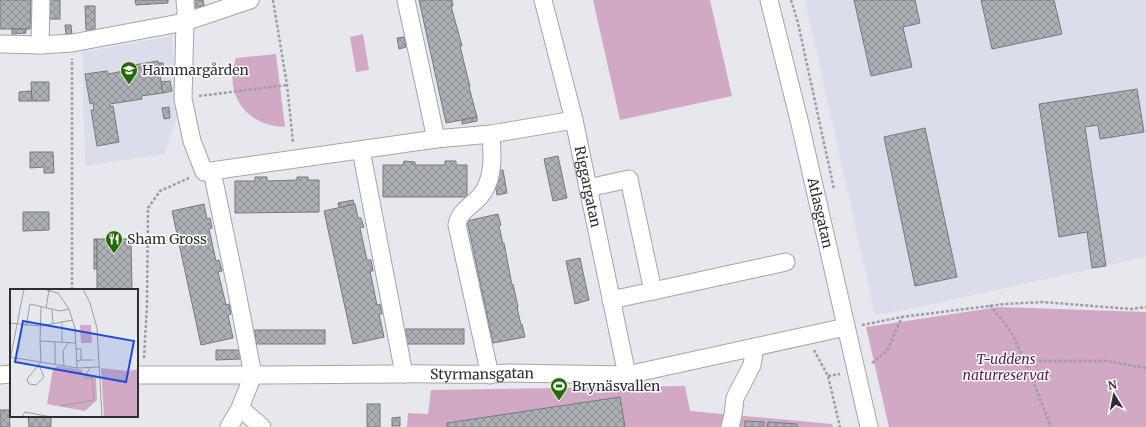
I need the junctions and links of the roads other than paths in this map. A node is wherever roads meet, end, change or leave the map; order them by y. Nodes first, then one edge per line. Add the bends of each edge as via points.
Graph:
1 (41, 0) edge
2 (185, 0) edge
3 (250, 0) edge
4 (406, 0) edge
5 (543, 0) edge
6 (769, 0) edge
7 (185, 22) junction
8 (0, 44) edge
9 (40, 45) junction
10 (574, 120) junction
11 (491, 134) junction
12 (436, 139) junction
13 (361, 150) junction
14 (208, 172) junction
15 (588, 188) junction
16 (786, 262) dead end
17 (653, 291) junction
18 (611, 300) junction
19 (854, 326) junction
20 (756, 347) junction
21 (10, 374) edge
22 (404, 374) junction
23 (0, 375) edge
24 (140, 375) edge
25 (253, 375) junction
26 (490, 375) junction
27 (627, 375) junction
28 (240, 408) junction
29 (229, 427) edge
30 (262, 427) edge
31 (730, 427) edge
32 (869, 427) edge

1 - 9 street
2 - 7 street
3 - 7 street
4 - 12 street
5 - 10 street, Riggargatan
6 - 19 street, Atlasgatan
7 - 9 street via 72,43
7 - 14 street via 183,99 192,141
8 - 9 street
10 - 11 street
10 - 15 street, Riggargatan
11 - 12 street
11 - 26 street via 492,163 486,187 478,200 458,218 457,226
12 - 13 street
13 - 14 street
13 - 22 street
14 - 25 street via 235,282
15 - 17 street via 629,180
15 - 18 street, Riggargatan
16 - 17 street
17 - 18 street
18 - 27 street, Riggargatan
19 - 20 street, Styrmansgatan
19 - 32 street, Atlasgatan
20 - 27 street, Styrmansgatan
20 - 31 street via 752,365 735,398
21 - 23 street
22 - 25 street, Styrmansgatan
22 - 26 street, Styrmansgatan
24 - 25 street, Styrmansgatan
25 - 28 street
26 - 27 street, Styrmansgatan
28 - 29 street
28 - 30 street

